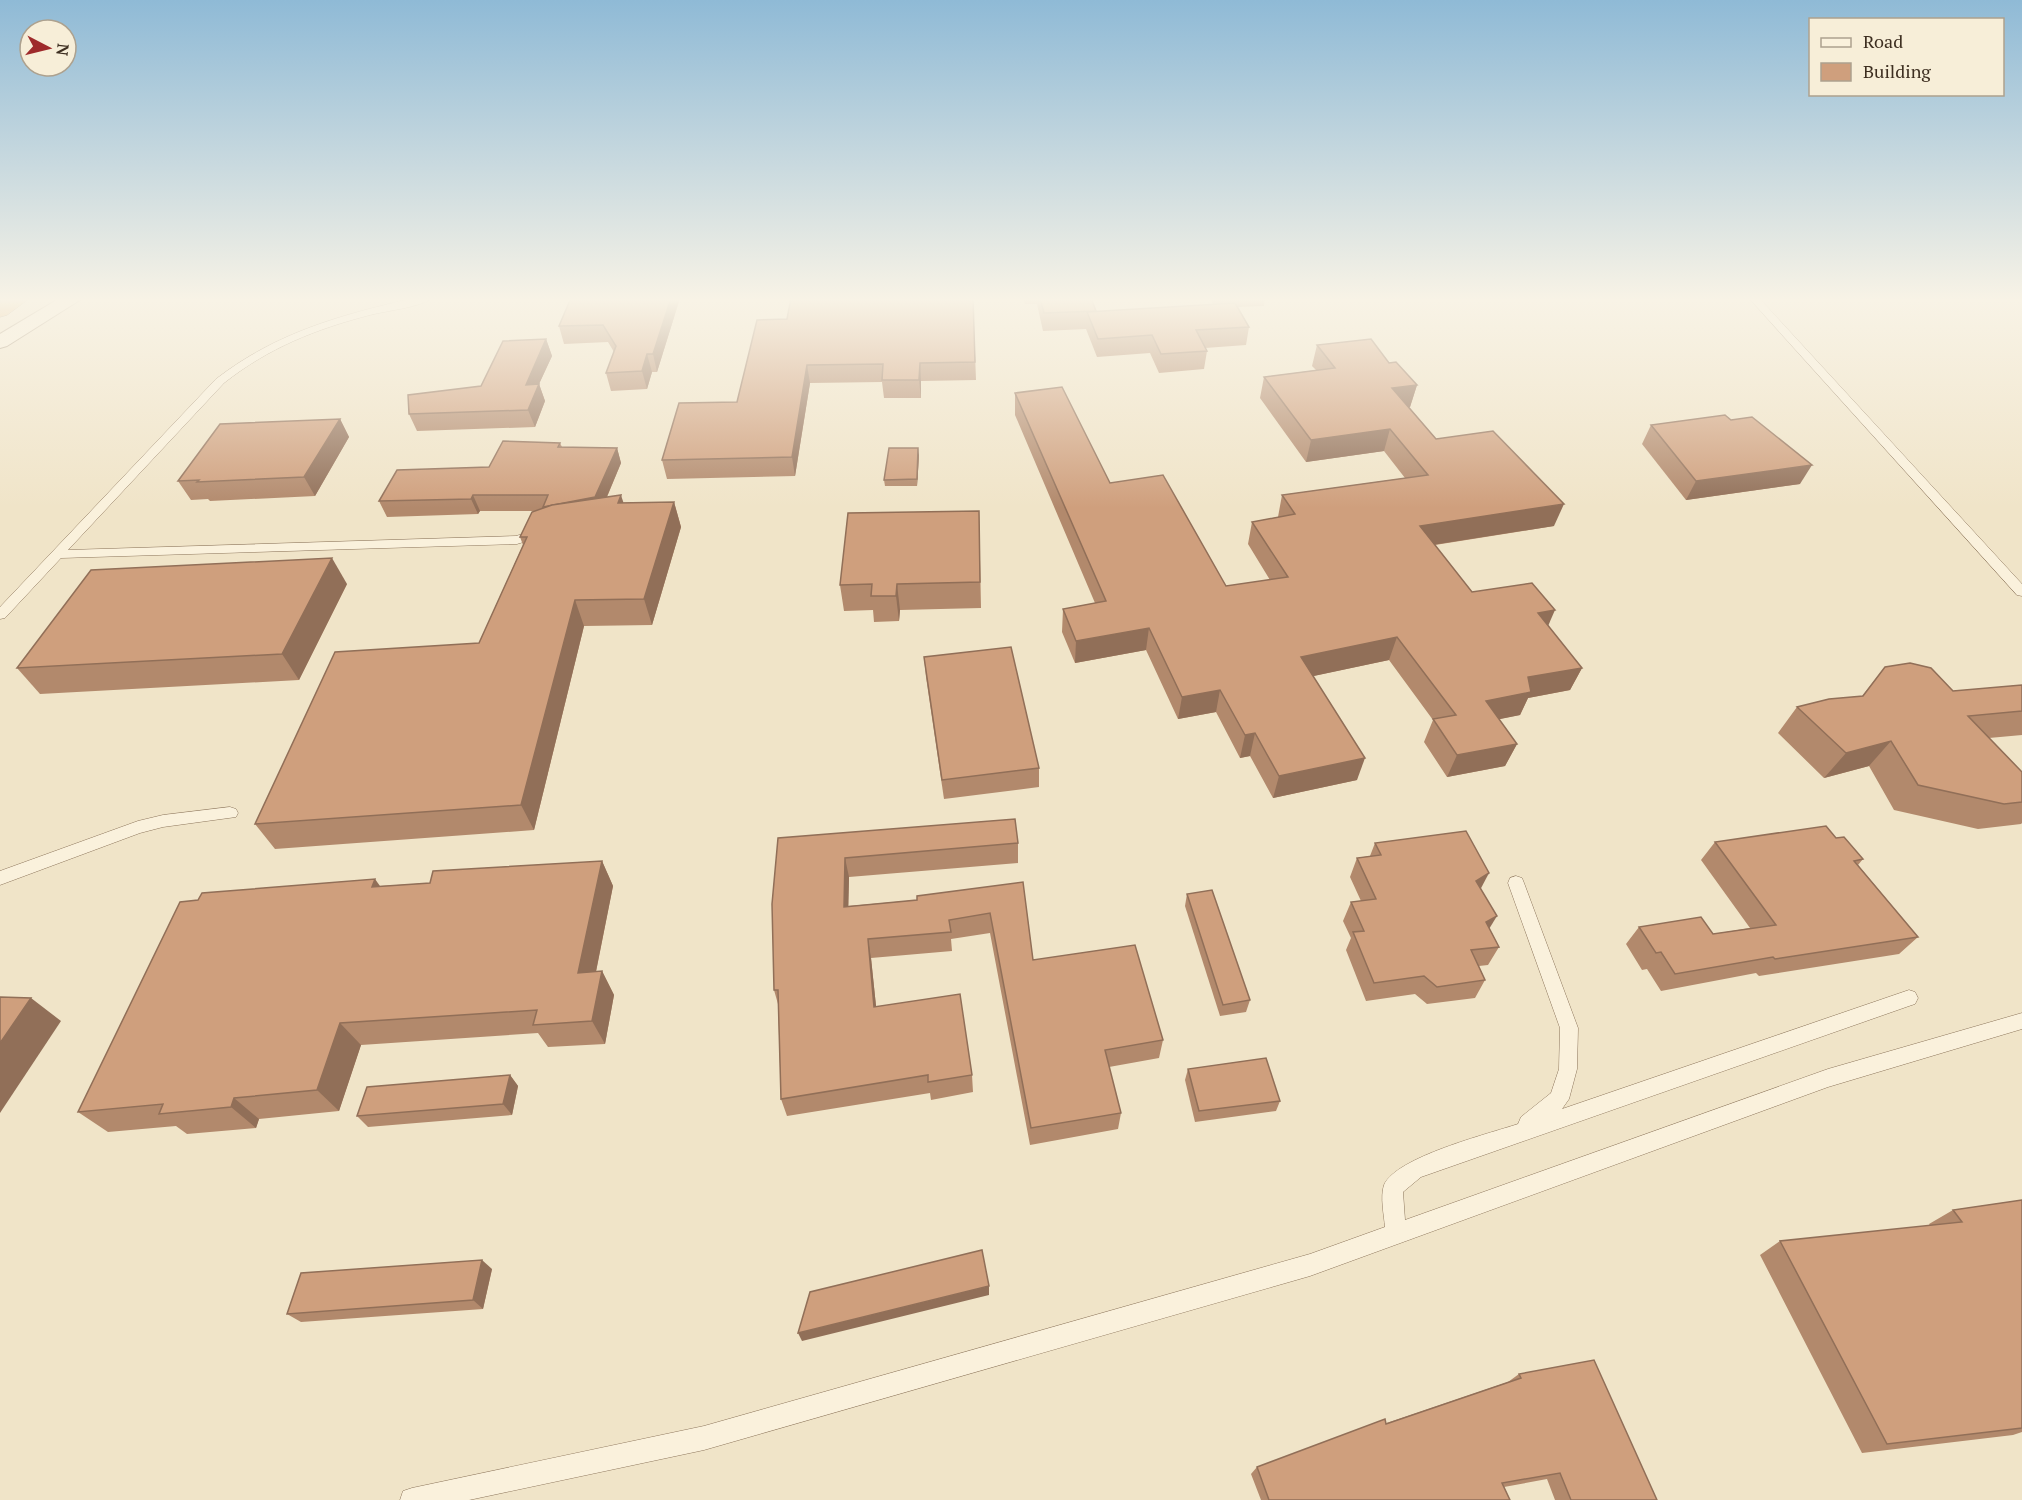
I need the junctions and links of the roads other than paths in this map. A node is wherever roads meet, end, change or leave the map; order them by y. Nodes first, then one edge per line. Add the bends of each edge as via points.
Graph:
1 (235, 368) edge
2 (1817, 368) edge
3 (551, 528) edge
4 (57, 554) junction
5 (2022, 592) edge
6 (0, 615) edge
7 (230, 813) dead end
8 (0, 878) edge
9 (1516, 883) dead end
10 (1909, 998) dead end
11 (2022, 1021) edge
12 (1519, 1132) junction
13 (1396, 1234) junction
14 (412, 1500) edge

1 - 4 lane
2 - 5 lane
3 - 4 lane via 517,540
4 - 6 lane
7 - 8 lane via 138,826
9 - 12 lane via 1569,1028 1568,1069 1559,1099
10 - 12 lane
11 - 13 lane via 1828,1078
12 - 13 lane via 1415,1169 1399,1181 1393,1189
13 - 14 lane via 1310,1265 704,1438

